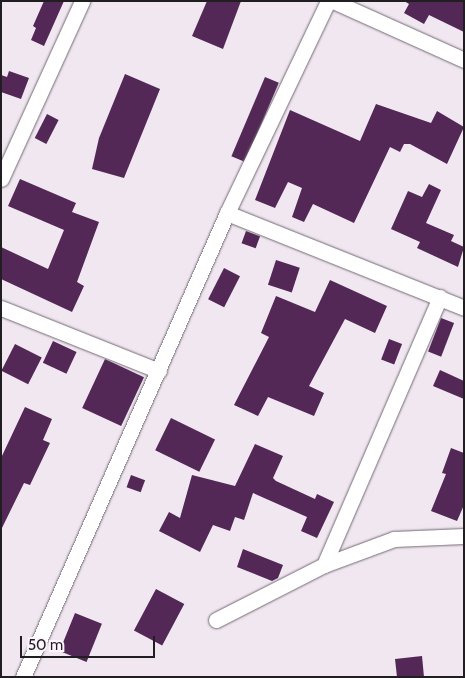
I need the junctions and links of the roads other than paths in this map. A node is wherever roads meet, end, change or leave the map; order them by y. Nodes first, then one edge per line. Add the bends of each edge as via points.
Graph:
1 (82, 1) edge
2 (328, 1) edge
3 (333, 1) edge
4 (464, 60) edge
5 (1, 179) edge
6 (227, 214) junction
7 (440, 297) junction
8 (1, 308) edge
9 (464, 308) edge
10 (159, 371) junction
11 (464, 536) edge
12 (324, 565) junction
13 (216, 620) dead end
14 (23, 677) edge

1 - 5 street
2 - 6 street
3 - 4 street
6 - 7 street
6 - 10 street
7 - 9 street
7 - 12 street
8 - 10 street
10 - 14 street
11 - 12 street via 394,539
12 - 13 street

